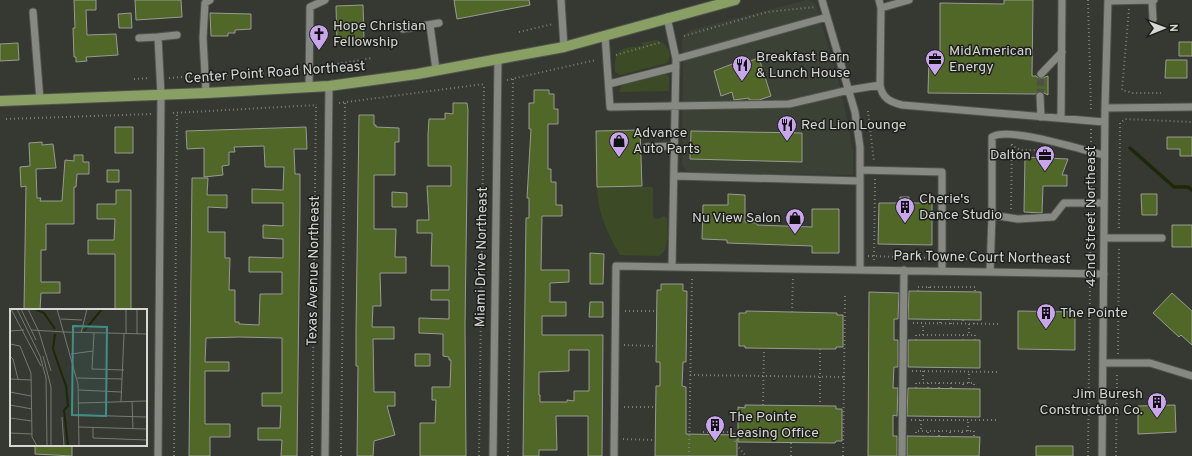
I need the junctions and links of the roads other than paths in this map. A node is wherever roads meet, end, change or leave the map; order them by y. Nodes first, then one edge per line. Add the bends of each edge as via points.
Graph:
1 (210, 0) edge
2 (325, 0) edge
3 (561, 0) edge
4 (735, 0) edge
5 (822, 0) edge
6 (879, 0) edge
7 (909, 0) edge
8 (1062, 0) edge
9 (1108, 0) edge
10 (1129, 1) edge
11 (1153, 1) edge
12 (881, 8) junction
13 (33, 12) dead end
14 (827, 17) junction
15 (667, 18) junction
16 (1153, 20) dead end
17 (439, 23) dead end
18 (430, 25) junction
19 (403, 29) dead end
20 (605, 35) junction
21 (177, 36) dead end
22 (158, 37) junction
23 (139, 38) dead end
24 (564, 47) junction
25 (1062, 52) junction
26 (498, 58) junction
27 (676, 59) junction
28 (676, 67) junction
29 (436, 70) junction
30 (1041, 74) tunnel mouth
31 (609, 84) junction
32 (329, 86) junction
33 (880, 86) junction
34 (309, 88) junction
35 (848, 90) junction
36 (206, 93) junction
37 (162, 95) junction
38 (1040, 96) tunnel mouth
39 (40, 100) junction
40 (0, 101) edge
41 (675, 106) junction
42 (1192, 107) edge
43 (1105, 108) junction
44 (1041, 117) junction
45 (1061, 118) junction
46 (1104, 122) junction
47 (674, 146) junction
48 (646, 147) dead end
49 (1104, 155) junction
50 (860, 170) junction
51 (675, 176) junction
52 (860, 181) junction
53 (1104, 203) junction
54 (992, 214) junction
55 (1104, 238) junction
56 (1162, 238) dead end
57 (672, 266) junction
58 (860, 269) junction
59 (904, 270) junction
60 (942, 271) junction
61 (990, 272) junction
62 (1104, 274) junction
63 (1103, 363) junction
64 (1192, 376) edge
65 (158, 456) edge
66 (325, 456) edge
67 (493, 456) edge
68 (614, 456) edge
69 (902, 456) edge
70 (1102, 456) edge

1 - 36 street via 205,3 203,38
2 - 34 street via 310,7
3 - 24 street
4 - 15 main road, Center Point Road Northeast
5 - 14 street
6 - 12 street
7 - 12 street
8 - 25 street
9 - 10 street
9 - 43 street, 42nd Street Northeast
10 - 11 street
11 - 16 street
12 - 33 street
13 - 39 street
14 - 27 street
14 - 35 street
15 - 20 main road, Center Point Road Northeast
15 - 27 street
17 - 18 street
18 - 19 street
18 - 29 street
20 - 24 main road, Center Point Road Northeast
20 - 31 street
21 - 22 street
22 - 23 street
22 - 37 street
24 - 26 main road, Center Point Road Northeast
25 - 30 street
25 - 45 street
26 - 29 main road, Center Point Road Northeast
26 - 67 street, Miami Drive Northeast
27 - 28 street
28 - 31 street
28 - 41 street
29 - 32 main road, Center Point Road Northeast
31 - 41 street via 610,107
32 - 34 main road, Center Point Road Northeast
32 - 66 street, Texas Avenue Northeast
33 - 35 street
33 - 44 street via 881,93 886,99 902,105
34 - 36 main road, Center Point Road Northeast
35 - 41 street via 789,104
35 - 50 street via 856,119
36 - 37 main road, Center Point Road Northeast
37 - 39 main road, Center Point Road Northeast
37 - 65 street
38 - 44 street
39 - 40 main road, Center Point Road Northeast
41 - 47 street
42 - 43 street
43 - 46 street, 42nd Street Northeast
44 - 45 street
45 - 46 street
46 - 49 street, 42nd Street Northeast
47 - 48 street
47 - 51 street
49 - 53 street, 42nd Street Northeast
49 - 54 street via 1030,136 998,133 992,137
50 - 52 street
50 - 60 street via 942,172
51 - 52 street
51 - 57 street
52 - 58 street
53 - 54 street via 1064,203 1052,217 1018,219
53 - 55 street, 42nd Street Northeast
54 - 61 street
55 - 56 street
55 - 62 street, 42nd Street Northeast
57 - 58 street, Park Towne Court Northeast
57 - 68 street, Park Towne Court Northeast via 616,266
58 - 59 street, Park Towne Court Northeast
59 - 60 street, Park Towne Court Northeast
59 - 69 street
60 - 61 street, Park Towne Court Northeast
61 - 62 street, Park Towne Court Northeast
62 - 63 street, 42nd Street Northeast
63 - 64 street via 1150,363
63 - 70 street, 42nd Street Northeast

